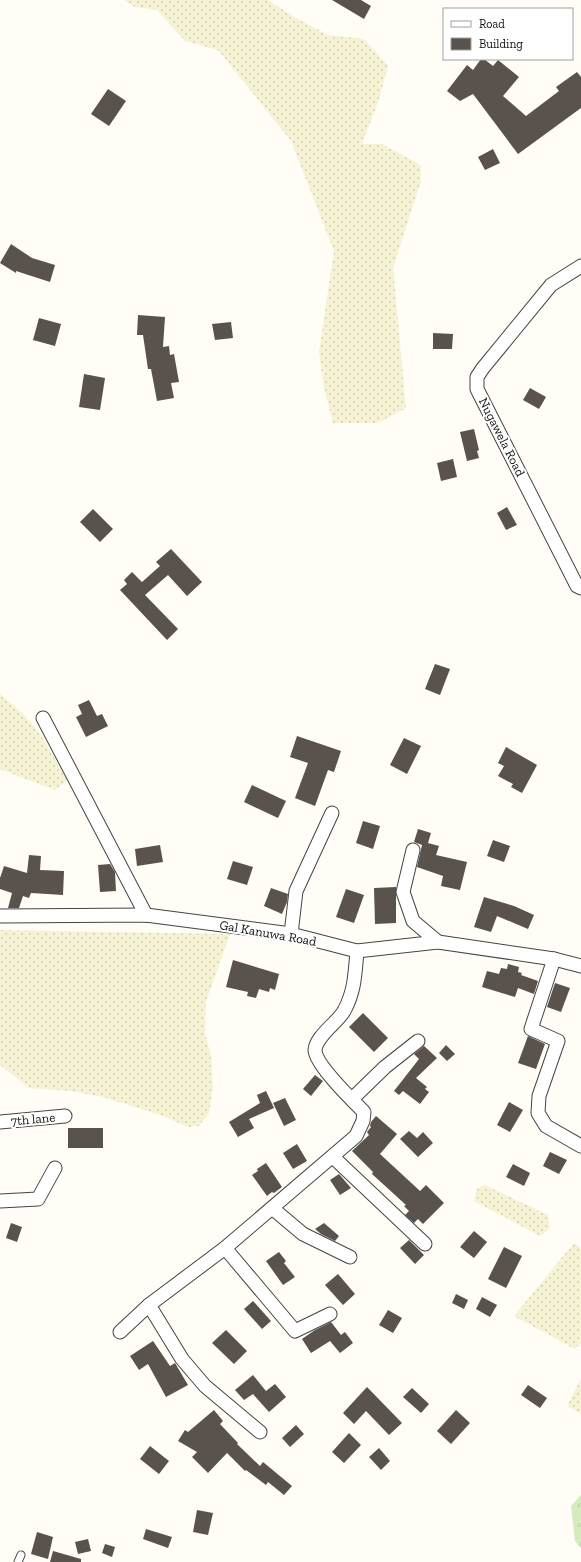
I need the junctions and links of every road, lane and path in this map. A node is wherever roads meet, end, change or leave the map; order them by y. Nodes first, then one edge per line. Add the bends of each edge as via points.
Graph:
1 (581, 266) edge
2 (581, 588) edge
3 (43, 718) dead end
4 (332, 813) dead end
5 (413, 850) dead end
6 (146, 915) junction
7 (0, 916) edge
8 (291, 934) junction
9 (438, 942) junction
10 (357, 951) junction
11 (554, 960) junction
12 (581, 966) edge
13 (418, 1041) dead end
14 (352, 1099) junction
15 (65, 1116) dead end
16 (0, 1122) edge
17 (581, 1146) edge
18 (332, 1157) junction
19 (55, 1168) dead end
20 (0, 1201) edge
21 (272, 1208) junction
22 (425, 1244) dead end
23 (225, 1248) junction
24 (350, 1257) dead end
25 (149, 1305) junction
26 (330, 1314) dead end
27 (120, 1332) dead end
28 (260, 1432) dead end
29 (21, 1555) dead end
30 (18, 1562) edge

1 - 2 street, Nugawela Road via 551,285 483,368 477,377 477,389 577,586
3 - 6 street
4 - 8 street via 296,891
5 - 9 street via 403,892 413,921
6 - 7 street, Gal Kanuwa Road
6 - 8 street, Gal Kanuwa Road
8 - 10 street, Gal Kanuwa Road
9 - 10 street, Gal Kanuwa Road
9 - 11 street, Gal Kanuwa Road
10 - 14 street via 354,987 344,1012 318,1040 315,1050 320,1063
11 - 12 street, Gal Kanuwa Road
11 - 17 street via 530,1029 558,1041 539,1096 538,1113 546,1126
13 - 14 street via 385,1067
14 - 18 street via 364,1112 363,1121 356,1136
15 - 16 street, 7th lane
18 - 21 street
18 - 22 street
19 - 20 street via 38,1199
21 - 23 street
21 - 24 street via 303,1234
23 - 25 street
23 - 26 street via 295,1331
25 - 27 street
25 - 28 street via 182,1359 205,1386
29 - 30 lane

